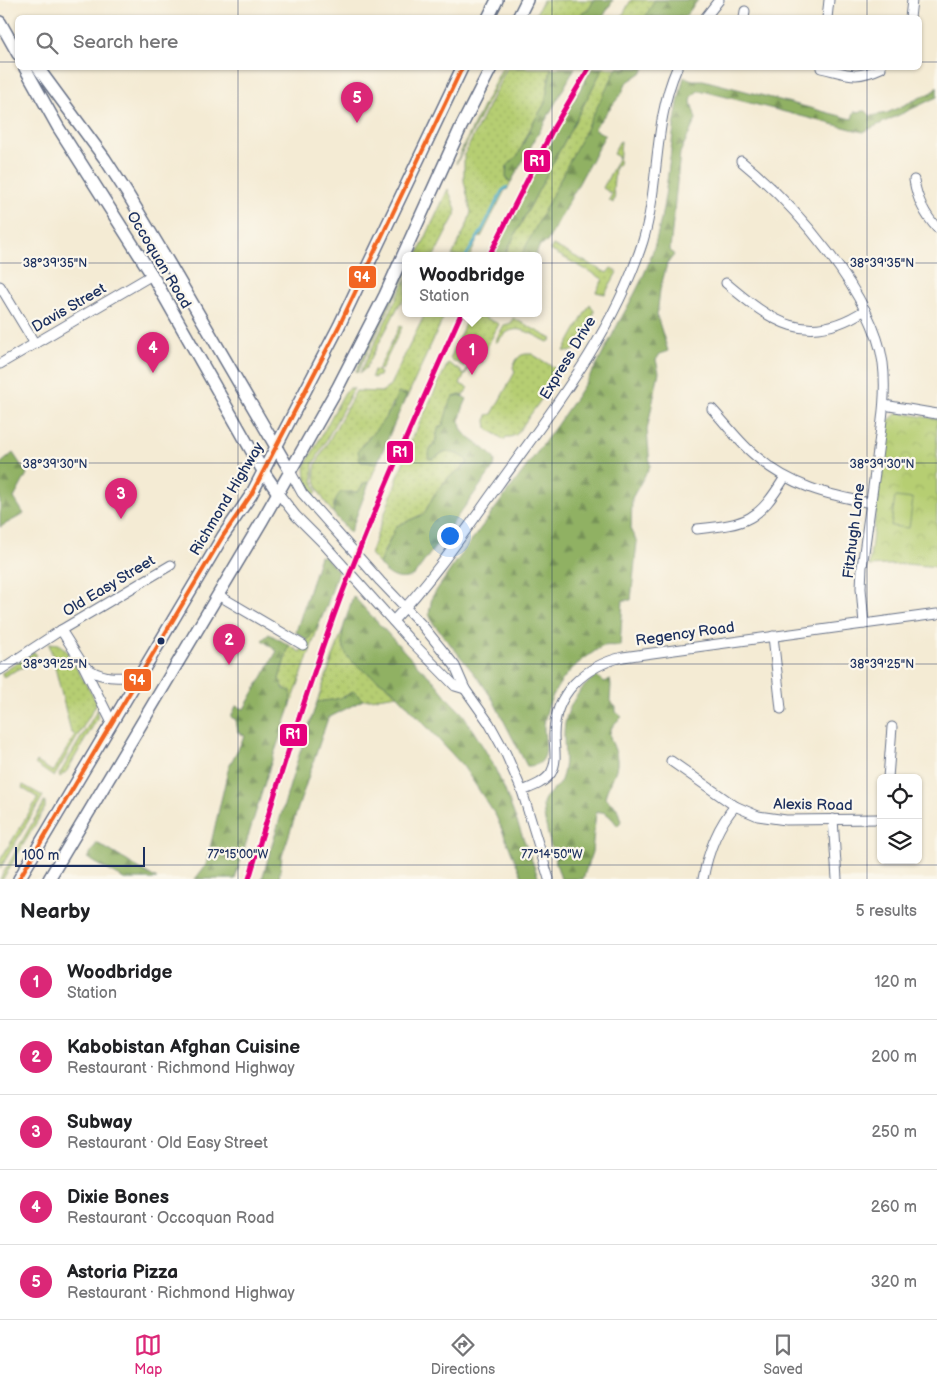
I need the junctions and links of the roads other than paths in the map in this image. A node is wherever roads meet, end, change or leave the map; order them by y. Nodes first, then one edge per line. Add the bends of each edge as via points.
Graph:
1 (498, 0) edge
2 (527, 0) edge
3 (719, 0) edge
4 (829, 0) edge
5 (912, 0) edge
6 (490, 15) edge
7 (520, 15) edge
8 (707, 15) edge
9 (827, 15) edge
10 (910, 15) edge
11 (0, 16) edge
12 (0, 22) edge
13 (15, 36) edge
14 (15, 49) edge
15 (25, 70) edge
16 (39, 70) edge
17 (461, 70) edge
18 (490, 70) edge
19 (676, 70) edge
20 (830, 70) edge
21 (876, 70) edge
22 (740, 161) dead end
23 (914, 180) dead end
24 (937, 228) edge
25 (404, 252) edge
26 (402, 256) edge
27 (152, 276) junction
28 (726, 283) dead end
29 (0, 286) edge
30 (864, 310) junction
31 (35, 344) junction
32 (0, 364) edge
33 (884, 405) junction
34 (712, 409) dead end
35 (937, 414) edge
36 (276, 448) junction
37 (290, 471) junction
38 (263, 472) junction
39 (786, 477) junction
40 (278, 493) junction
41 (870, 503) junction
42 (697, 529) dead end
43 (171, 565) dead end
44 (218, 595) junction
45 (406, 608) junction
46 (937, 614) edge
47 (393, 621) junction
48 (864, 624) junction
49 (61, 630) junction
50 (773, 636) junction
51 (303, 645) dead end
52 (82, 663) junction
53 (0, 670) edge
54 (139, 677) junction
55 (465, 689) junction
56 (781, 709) dead end
57 (112, 723) junction
58 (892, 726) dead end
59 (671, 761) dead end
60 (888, 774) edge
61 (522, 791) junction
62 (735, 806) junction
63 (833, 819) junction
64 (877, 820) edge
65 (19, 879) edge
66 (49, 879) edge
67 (549, 879) edge
68 (703, 879) edge
69 (837, 879) edge

1 - 6 main road
2 - 7 main road
3 - 8 street
4 - 9 street
5 - 10 street
11 - 13 main road
12 - 14 main road
15 - 27 main road, Occoquan Road
16 - 36 main road, Occoquan Road via 127,193
17 - 36 main road, Richmond Highway via 360,285
18 - 25 main road
19 - 45 street, Express Drive via 662,116 650,213 624,290 595,345 549,416
20 - 21 street via 857,76
22 - 30 street, Fitzhugh Lane via 771,188 820,242
23 - 24 street via 920,203
26 - 37 main road via 338,387
27 - 31 street, Davis Street
27 - 38 main road, Occoquan Road
28 - 30 street via 765,314 794,327 828,326
29 - 31 street
30 - 33 street, Fitzhugh Lane via 881,353
31 - 32 street, Davis Street
33 - 35 street
33 - 41 street, Fitzhugh Lane
34 - 39 street via 757,458
36 - 37 main road, Occoquan Road
36 - 38 main road, Richmond Highway
37 - 40 main road
37 - 45 street via 302,492
38 - 40 main road, Occoquan Road
38 - 54 main road, Richmond Highway
39 - 41 street via 810,489
39 - 42 street via 767,505 747,520
40 - 44 main road
40 - 47 street
41 - 48 street, Fitzhugh Lane via 861,577
43 - 49 street, Old Easy Street
44 - 51 street
44 - 66 main road
45 - 47 street, Express Drive
45 - 55 street via 455,666
46 - 48 street, Regency Road
47 - 55 street via 454,686
48 - 50 street, Regency Road
49 - 52 street
49 - 53 street, Old Easy Street
50 - 56 street
50 - 61 street, Regency Road via 623,657 590,670 572,685 561,702 555,720 556,756 551,772 540,783
52 - 54 street via 101,676
52 - 57 street
54 - 57 main road, Richmond Highway
55 - 61 street via 499,739
57 - 65 main road, Richmond Highway
58 - 60 street
59 - 62 street, Alexis Road
61 - 67 street
62 - 63 street, Alexis Road via 772,819
62 - 68 street via 715,838
63 - 64 street, Alexis Road
63 - 69 street

